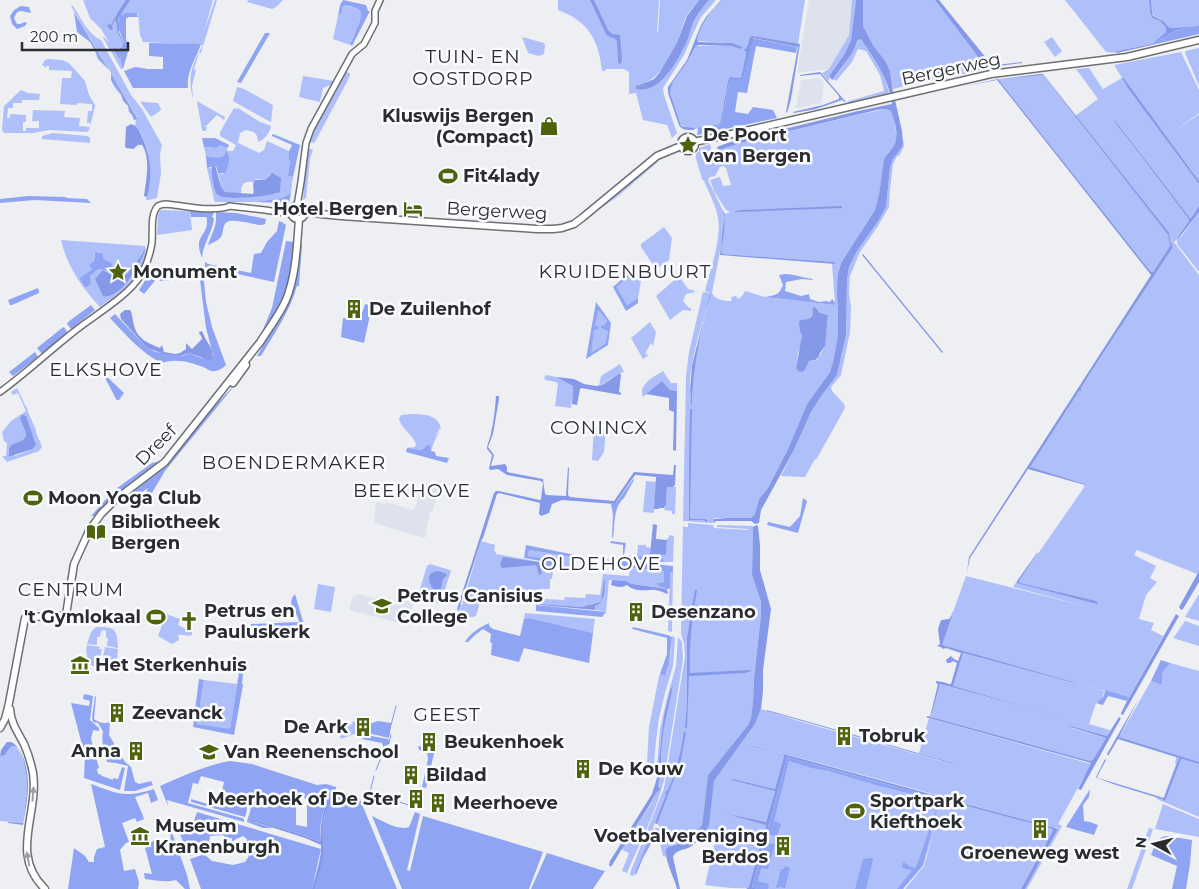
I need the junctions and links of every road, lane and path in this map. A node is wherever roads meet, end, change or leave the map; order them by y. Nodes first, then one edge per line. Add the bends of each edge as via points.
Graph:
1 (380, 0) edge
2 (1199, 40) edge
3 (694, 144) junction
4 (682, 147) junction
5 (298, 212) junction
6 (0, 392) edge
7 (9, 703) junction
8 (0, 728) edge
9 (39, 886) edge
10 (45, 889) edge

1 - 5 street via 375,11 375,23 364,44 352,54 311,129 306,143
2 - 3 main road, Bergerweg via 1127,57 991,74
3 - 4 main road via 690,151
3 - 4 main road via 691,138 686,138 681,141
4 - 5 main road, Bergerweg via 649,163 582,218 569,226 553,229
5 - 6 street via 231,206 201,209 163,204 156,207 149,257 135,284
5 - 7 main road, Dreef via 292,282 275,320 165,462 115,500 89,531 74,564 66,615 25,618
7 - 8 main road
9 -> 7 main road via 30,869 27,850 33,774 28,752 11,720
9 - 10 main road

